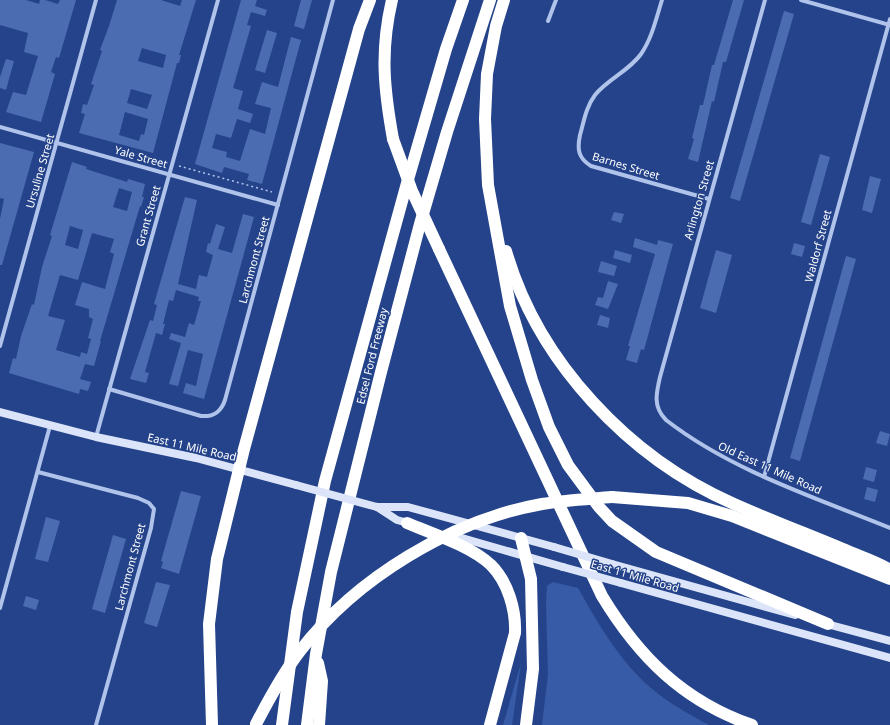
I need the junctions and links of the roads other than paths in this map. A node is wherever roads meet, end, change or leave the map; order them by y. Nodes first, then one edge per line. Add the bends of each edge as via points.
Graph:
1 (96, 0) edge
2 (218, 0) edge
3 (333, 0) edge
4 (370, 0) edge
5 (392, 0) edge
6 (463, 0) edge
7 (490, 0) edge
8 (504, 0) edge
9 (556, 0) edge
10 (662, 0) edge
11 (765, 0) edge
12 (801, 0) edge
13 (890, 19) edge
14 (548, 21) dead end
15 (889, 25) edge
16 (0, 127) edge
17 (57, 143) junction
18 (169, 174) junction
19 (491, 200) junction
20 (709, 200) junction
21 (278, 204) junction
22 (0, 346) edge
23 (109, 390) junction
24 (657, 406) joint
25 (0, 412) edge
26 (50, 426) junction
27 (96, 437) junction
28 (241, 470) junction
29 (38, 472) junction
30 (764, 477) junction
31 (377, 507) junction
32 (407, 523) junction
33 (890, 526) edge
34 (521, 538) junction
35 (525, 556) junction
36 (890, 570) edge
37 (890, 579) edge
38 (0, 608) edge
39 (828, 624) junction
40 (890, 642) edge
41 (316, 654) junction
42 (890, 658) edge
43 (256, 724) edge
44 (96, 725) edge
45 (212, 725) edge
46 (282, 725) edge
47 (307, 725) edge
48 (318, 725) edge
49 (490, 725) edge
50 (526, 725) edge
51 (752, 725) edge

1 - 17 street, Ursuline Street
2 - 18 street, Grant Street
3 - 21 street, Larchmont Street
4 - 28 highway via 359,29 244,449
5 - 51 highway, bridge via 386,33 384,68 385,92 393,139 412,191 602,596 615,618 662,674 701,702
6 - 46 highway, Edsel Ford Freeway via 407,183 325,481 297,612
7 - 41 highway, Edsel Ford Freeway via 420,224 331,572
8 - 19 highway via 487,74 485,148
9 - 14 street
10 - 20 street, Barnes Street via 653,30 640,55 601,89 590,104 578,142 579,152 591,166
11 - 20 street, Arlington Street
12 - 15 street
13 - 15 street, Waldorf Street
15 - 30 street, Waldorf Street
16 - 17 street, Yale Street
17 - 18 street, Yale Street
17 - 22 street, Ursuline Street
18 - 21 street, Yale Street
18 - 23 street, Grant Street
19 - 36 highway via 508,259 528,307 550,346 572,376 620,430 661,463 732,504
19 - 39 highway via 510,306 532,380 549,427 568,465 599,507 628,533 656,552
20 - 24 street, Arlington Street via 656,392
21 - 23 street, Larchmont Street via 225,400 220,410 213,416 201,416
23 - 27 street, Grant Street
24 - 30 street, Old East 11 Mile Road via 666,420 698,444
25 - 26 main road, East 11 Mile Road
26 - 27 main road, East 11 Mile Road
26 - 29 street
27 - 28 main road, East 11 Mile Road
28 - 31 main road, East 11 Mile Road, bridge
28 - 45 highway via 217,559 212,592 209,642
29 - 38 street
29 - 44 street, Larchmont Street via 138,498 149,503 154,509 151,528
30 - 33 street, Old East 11 Mile Road
31 - 32 main road, East 11 Mile Road via 397,520
31 - 34 main road, East 11 Mile Road via 408,507
32 - 35 main road, East 11 Mile Road
32 - 49 highway via 470,551 492,566 510,598 516,620 515,633
34 - 35 highway
34 - 39 main road, East 11 Mile Road, bridge
35 - 42 main road, East 11 Mile Road, bridge
35 - 50 highway via 531,579 533,669
37 - 43 highway, bridge via 732,516 688,504 612,497 542,504 458,530 399,562 351,597 299,652
39 - 40 main road, East 11 Mile Road
41 - 47 highway, Edsel Ford Freeway
41 - 48 highway via 322,681

